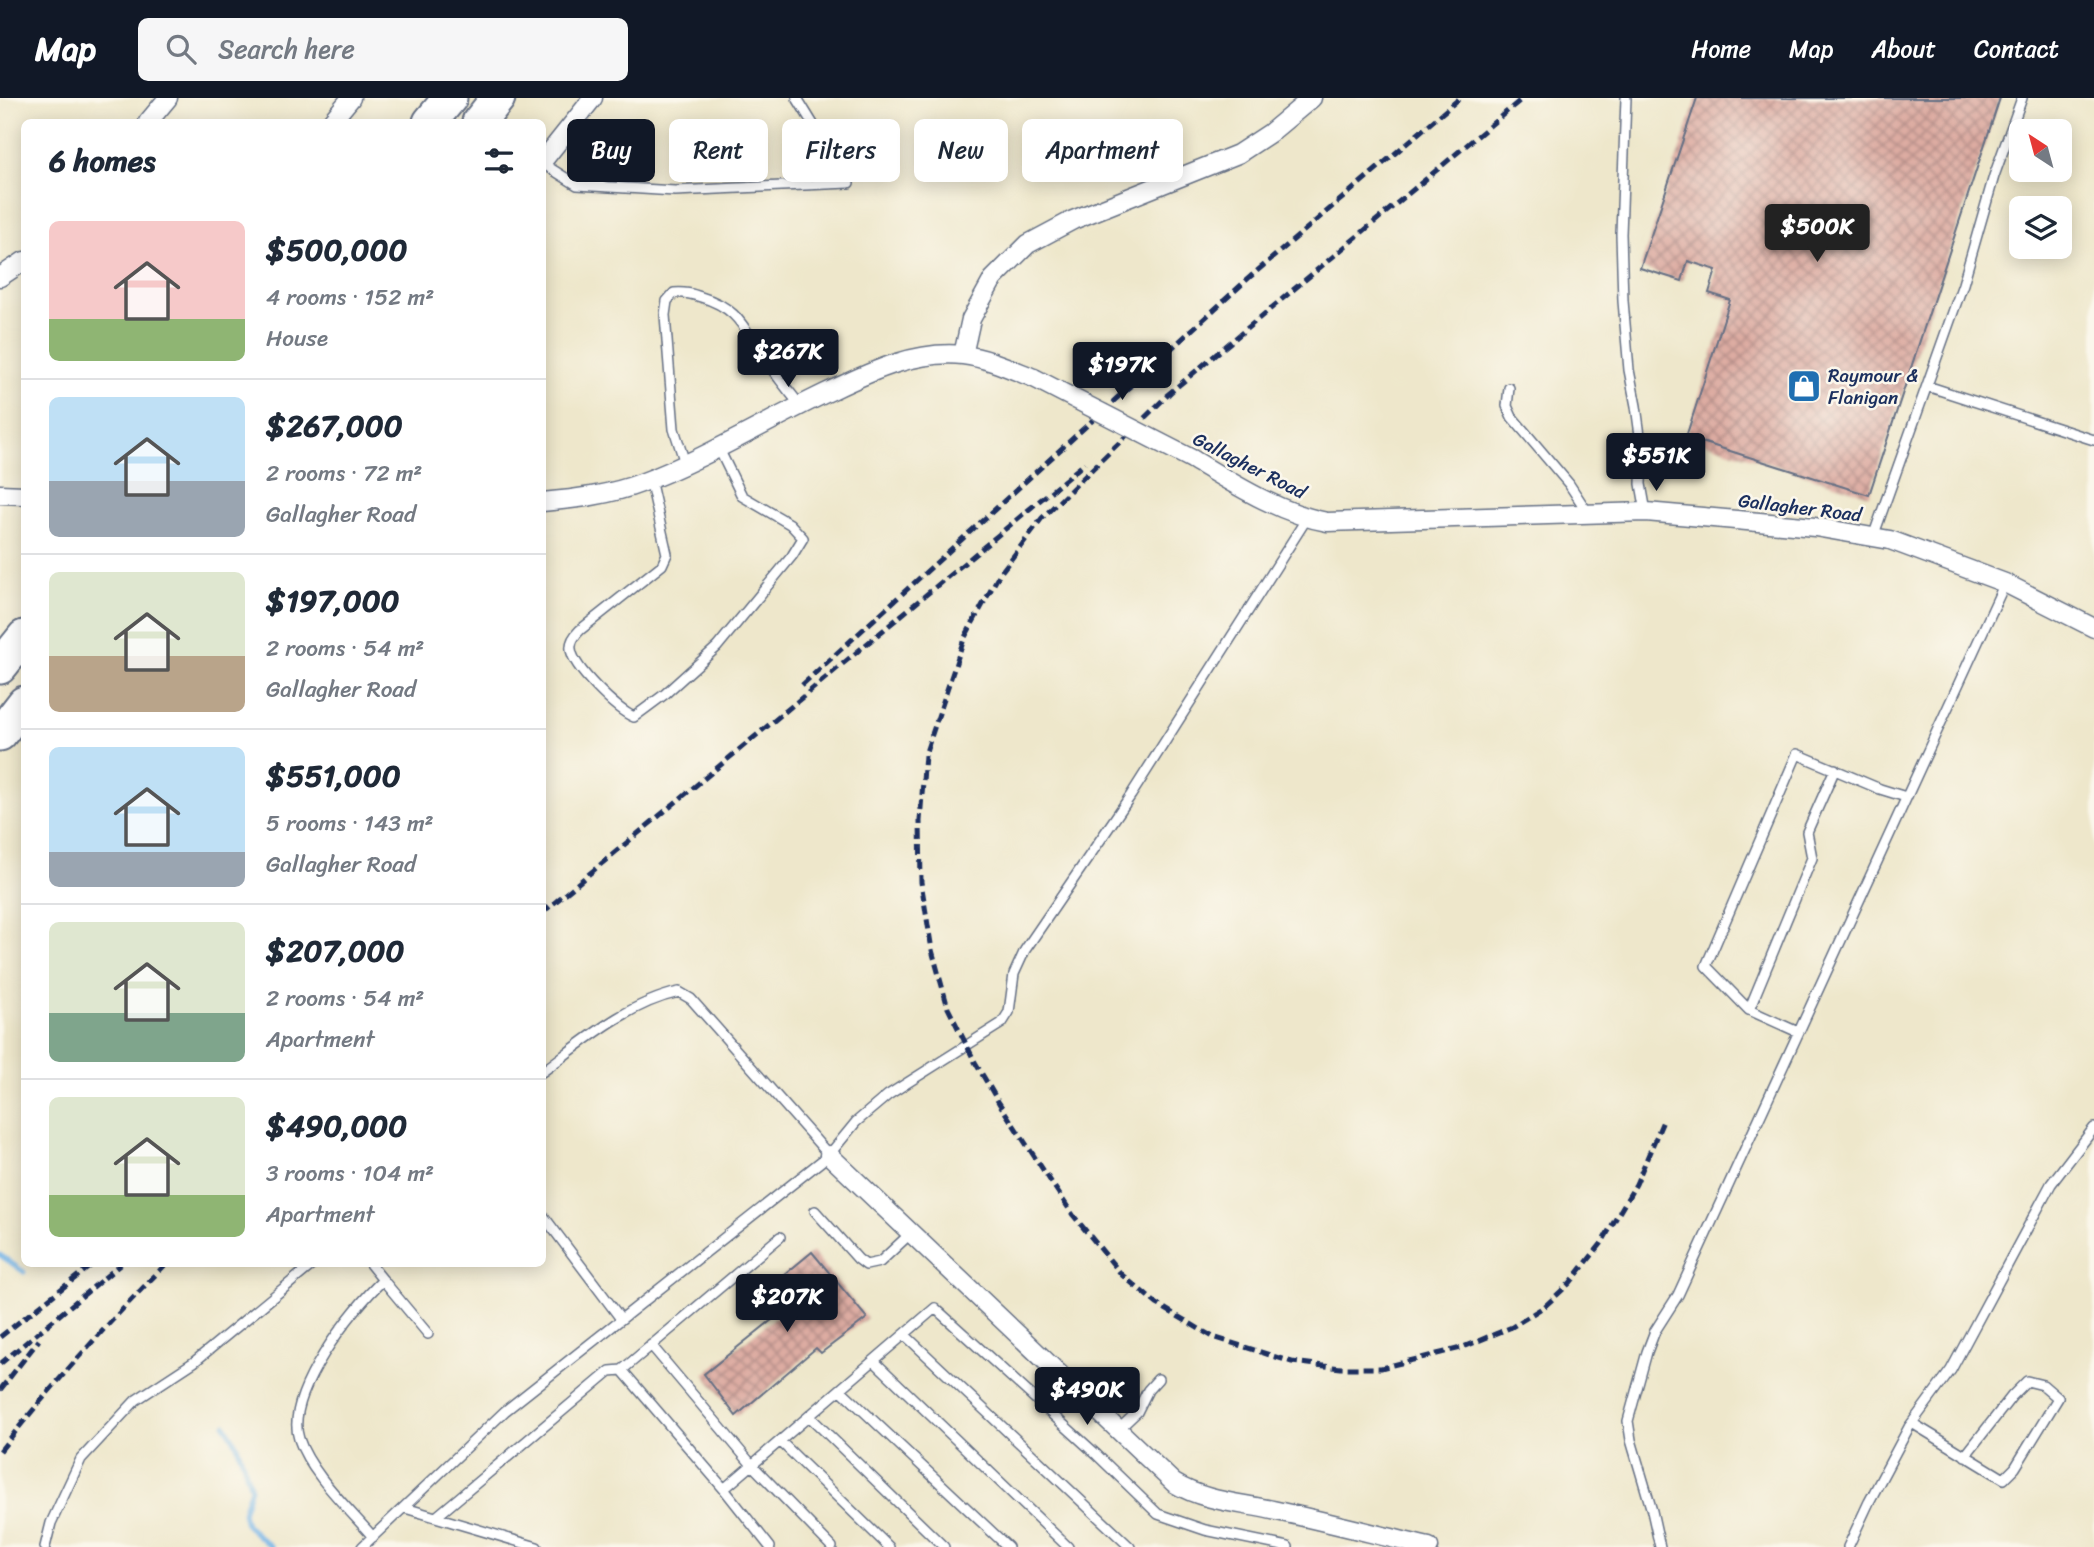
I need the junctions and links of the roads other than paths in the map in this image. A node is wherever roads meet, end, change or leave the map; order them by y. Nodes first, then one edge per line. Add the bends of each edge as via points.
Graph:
1 (168, 98) edge
2 (351, 98) edge
3 (450, 98) edge
4 (498, 98) edge
5 (593, 98) edge
6 (797, 98) edge
7 (1626, 98) edge
8 (2022, 98) edge
9 (1310, 99) edge
10 (150, 119) edge
11 (334, 119) edge
12 (432, 119) edge
13 (481, 119) edge
14 (546, 158) edge
15 (546, 166) edge
16 (21, 263) edge
17 (0, 277) edge
18 (963, 355) junction
19 (1927, 386) junction
20 (1509, 388) dead end
21 (800, 405) junction
22 (2094, 440) edge
23 (718, 447) junction
24 (685, 463) junction
25 (650, 479) junction
26 (0, 494) edge
27 (21, 495) edge
28 (546, 502) edge
29 (1646, 512) junction
30 (1588, 513) junction
31 (1307, 518) junction
32 (1873, 537) junction
33 (2005, 583) junction
34 (2094, 628) edge
35 (21, 640) edge
36 (0, 667) edge
37 (21, 706) edge
38 (0, 734) edge
39 (1835, 769) junction
40 (1906, 797) junction
41 (1749, 1010) junction
42 (1798, 1032) junction
43 (546, 1069) edge
44 (2094, 1128) edge
45 (829, 1155) junction
46 (815, 1210) dead end
47 (546, 1219) edge
48 (911, 1233) junction
49 (780, 1237) dead end
50 (309, 1267) edge
51 (372, 1267) edge
52 (383, 1280) junction
53 (621, 1319) junction
54 (428, 1334) dead end
55 (905, 1335) junction
56 (651, 1345) junction
57 (874, 1361) junction
58 (622, 1370) junction
59 (1158, 1379) dead end
60 (841, 1390) junction
61 (809, 1416) junction
62 (1912, 1423) junction
63 (1118, 1430) junction
64 (780, 1441) junction
65 (1965, 1456) junction
66 (752, 1465) junction
67 (724, 1489) junction
68 (405, 1508) junction
69 (436, 1517) junction
70 (373, 1537) junction
71 (45, 1547) edge
72 (362, 1547) edge
73 (537, 1547) edge
74 (770, 1547) edge
75 (832, 1547) edge
76 (889, 1547) edge
77 (944, 1547) edge
78 (1008, 1547) edge
79 (1068, 1547) edge
80 (1130, 1547) edge
81 (1285, 1547) edge
82 (1429, 1547) edge
83 (1660, 1547) edge
84 (1848, 1547) edge

1 - 10 street
2 - 11 street
3 - 12 highway
4 - 13 highway
5 - 14 street
6 - 15 lane via 849,183 675,191 577,185
7 - 29 lane via 1623,301
8 - 19 lane
9 - 18 street via 1238,154 1073,220 1028,244 993,279 971,318
16 - 17 street
18 - 21 street, Gallagher Road via 904,361
18 - 31 street, Gallagher Road, bridge via 1034,378
19 - 22 lane
19 - 32 lane
20 - 30 lane via 1507,406 1512,417
21 - 23 street, Gallagher Road
21 - 24 lane via 741,320 720,302 674,293 665,315 674,429
23 - 24 street, Gallagher Road
23 - 25 lane via 742,496 790,524 803,538 717,647 634,717 604,696 570,648 580,630 662,565 667,554
24 - 25 street, Gallagher Road
25 - 28 street, Gallagher Road via 579,499
26 - 27 street
29 - 30 street, Gallagher Road
29 - 32 street, Gallagher Road via 1815,527
30 - 31 street, Gallagher Road via 1327,522
31 - 45 lane via 1131,795 1025,950 1002,1023 888,1095 856,1122
32 - 33 street, Gallagher Road
33 - 34 street, Gallagher Road
33 - 40 lane
35 - 36 highway
37 - 38 highway
39 - 40 lane
39 - 41 lane via 1807,832 1812,858
39 - 41 lane via 1797,754 1706,966
40 - 42 lane
41 - 42 lane
42 - 83 lane via 1678,1295 1655,1331 1639,1376 1628,1421 1630,1440
43 - 45 lane via 628,1012 679,992 691,999
44 - 62 lane via 2051,1184 1951,1370
45 - 48 street
45 - 53 lane
46 - 48 lane via 866,1265 880,1262
47 - 53 lane
48 - 63 street
49 - 56 lane
50 - 71 lane via 194,1362 136,1400 81,1459 51,1523
51 - 52 lane
52 - 54 lane
52 - 70 lane via 337,1330 302,1396 295,1425 317,1471
53 - 68 lane via 505,1411
55 - 57 lane
55 - 80 lane
55 - 81 lane via 935,1308 1158,1514 1205,1530
56 - 58 lane
56 - 66 lane
57 - 60 lane
57 - 79 lane
58 - 67 lane
58 - 69 lane via 610,1371
59 - 63 lane via 1137,1412
60 - 61 lane
60 - 78 lane
61 - 64 lane
61 - 77 lane
62 - 65 lane
62 - 84 lane
63 - 82 street via 1174,1483 1190,1492
64 - 66 lane
64 - 76 lane
65 - 65 lane via 2004,1479 2059,1398 2043,1385 2028,1381
66 - 67 lane
66 - 75 lane
67 - 74 lane
68 - 69 lane
68 - 70 lane
69 - 73 lane
70 - 72 lane

